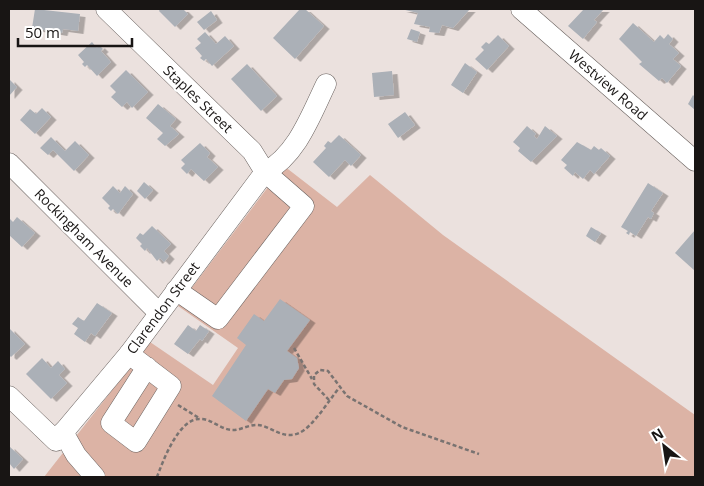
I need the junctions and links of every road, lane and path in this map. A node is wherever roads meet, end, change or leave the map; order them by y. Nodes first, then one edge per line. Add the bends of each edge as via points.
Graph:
1 (522, 9) edge
2 (117, 13) edge
3 (326, 84) dead end
4 (695, 161) edge
5 (9, 164) edge
6 (265, 172) junction
7 (176, 290) junction
8 (158, 312) junction
9 (294, 348) dead end
10 (129, 354) junction
11 (147, 368) junction
12 (314, 384) junction
13 (339, 388) junction
14 (9, 396) edge
15 (165, 396) junction
16 (330, 400) junction
17 (199, 418) junction
18 (59, 437) junction
19 (479, 454) dead end
20 (95, 477) edge
21 (157, 477) edge

1 - 4 street, Westview Road
2 - 6 street, Staples Street via 252,152
3 - 6 street, Clarendon Street via 289,154
5 - 8 street, Rockingham Avenue
6 - 7 street, Clarendon Street
6 - 7 street, Staples Street via 304,206 218,319
7 - 8 street, Clarendon Street
8 - 10 street, Clarendon Street
9 - 12 path
10 - 11 street
10 - 18 street, Clarendon Street
11 - 15 street via 171,386
11 - 15 street via 111,424 136,442
12 - 13 path via 314,375 324,370
12 - 16 path
13 - 16 path
13 - 19 path via 402,427
14 - 18 street
15 - 17 path
16 - 17 path via 306,429 297,434 279,434 260,424 233,430
17 - 21 path via 176,437
18 - 20 street

